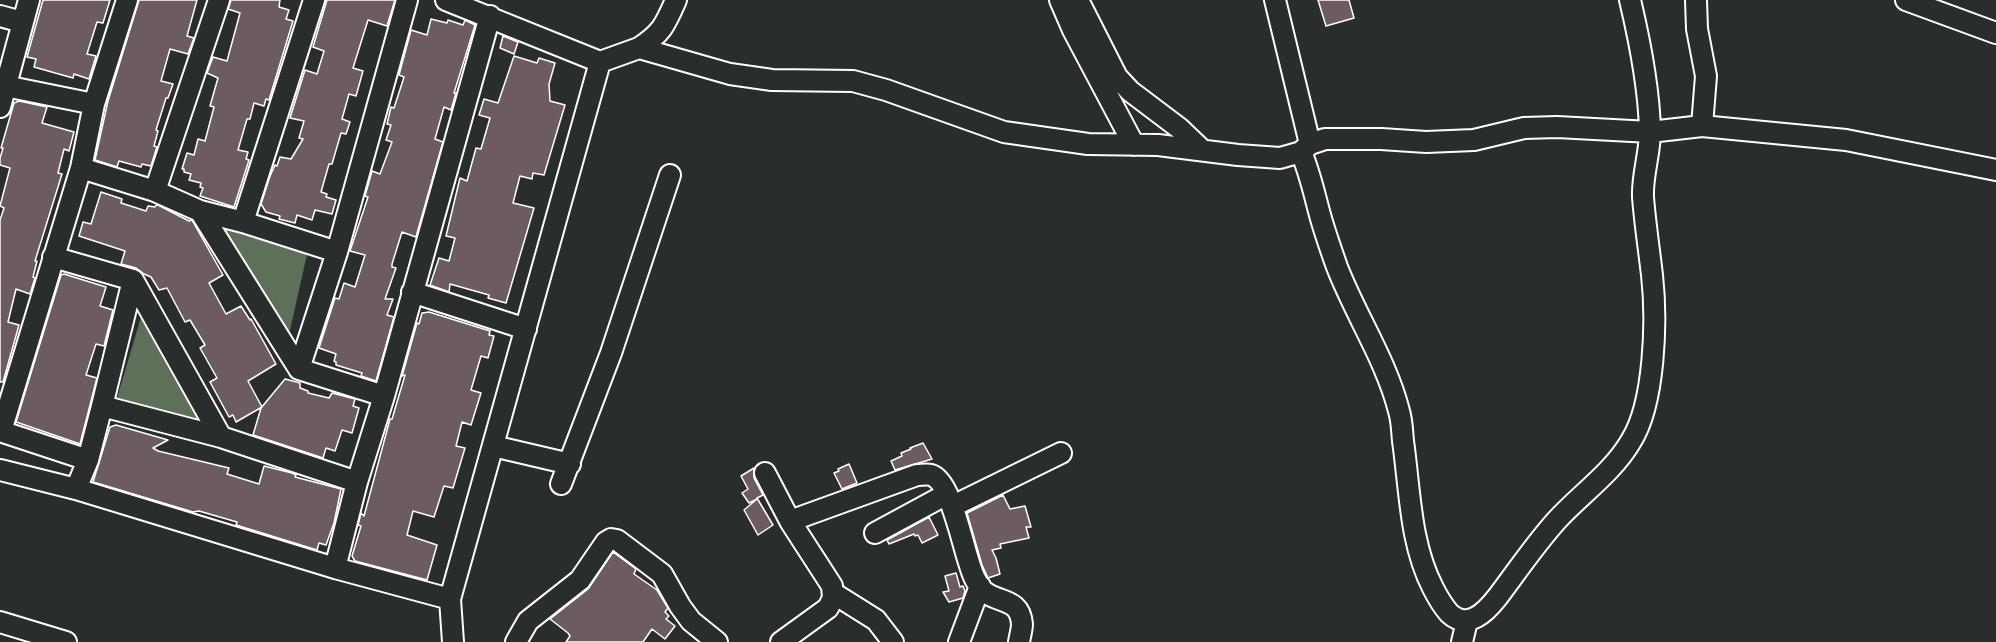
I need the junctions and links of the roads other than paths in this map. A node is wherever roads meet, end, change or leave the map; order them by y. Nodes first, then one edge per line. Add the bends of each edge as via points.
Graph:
1 (29, 0) edge
2 (128, 0) edge
3 (219, 0) edge
4 (314, 0) edge
5 (407, 0) edge
6 (446, 0) edge
7 (676, 0) edge
8 (1060, 0) edge
9 (1078, 0) edge
10 (1275, 0) edge
11 (1630, 0) edge
12 (1696, 0) edge
13 (1906, 0) edge
14 (0, 16) edge
15 (490, 16) junction
16 (22, 22) junction
17 (1996, 33) edge
18 (639, 48) junction
19 (600, 62) junction
20 (5, 86) junction
21 (94, 104) junction
22 (0, 106) edge
23 (1702, 126) junction
24 (1650, 132) junction
25 (1134, 145) junction
26 (1305, 148) junction
27 (1202, 150) junction
28 (81, 168) junction
29 (1996, 171) edge
30 (670, 175) dead end
31 (155, 191) junction
32 (200, 211) junction
33 (243, 222) junction
34 (337, 252) junction
35 (52, 257) junction
36 (133, 280) junction
37 (412, 292) junction
38 (526, 329) junction
39 (300, 369) junction
40 (384, 396) junction
41 (102, 406) junction
42 (1, 431) edge
43 (221, 437) junction
44 (493, 446) junction
45 (1061, 453) dead end
46 (88, 460) junction
47 (570, 464) junction
48 (0, 471) edge
49 (765, 473) dead end
50 (357, 482) junction
51 (561, 484) dead end
52 (76, 489) junction
53 (950, 500) junction
54 (790, 521) junction
55 (875, 533) dead end
56 (335, 568) junction
57 (980, 586) junction
58 (832, 593) junction
59 (450, 599) junction
60 (1467, 621) junction
61 (0, 622) edge
62 (66, 642) edge
63 (453, 642) edge
64 (516, 642) edge
65 (717, 642) edge
66 (781, 642) edge
67 (894, 642) edge
68 (959, 642) edge
69 (1019, 642) edge
70 (1462, 642) edge

1 - 16 street
2 - 21 street
3 - 31 street
4 - 33 street
5 - 34 street
6 - 15 street
7 - 18 street via 658,35
8 - 25 street
9 - 27 street via 1117,77
10 - 26 street
11 - 24 street
12 - 23 street via 1706,76
13 - 17 street
14 - 16 street
15 - 19 street
15 - 37 street
16 - 20 street
18 - 19 street
18 - 25 street via 730,74 772,80 853,81 1004,132 1088,144
19 - 38 street
20 - 21 street
20 - 22 street
21 - 28 street
23 - 24 street
23 - 29 street via 1846,140
24 - 26 street via 1524,128 1474,140 1325,139
24 - 60 street via 1642,181 1653,279 1653,326 1651,379 1643,416 1617,461 1556,521 1483,613
25 - 27 street
26 - 27 street via 1280,158
26 - 60 street via 1320,214 1338,268 1382,360 1400,415 1422,568 1448,612
28 - 31 street
28 - 35 street
30 - 47 street
31 - 32 street
32 - 33 street
32 - 39 street
33 - 34 street
34 - 39 street
35 - 36 street
35 - 42 street
36 - 41 street
36 - 43 street
37 - 38 street
37 - 40 street
38 - 44 street
39 - 40 street
40 - 50 street
41 - 43 street
41 - 46 street
42 - 46 street
43 - 50 street
44 - 47 street
44 - 59 street
45 - 53 street
46 - 52 street
47 - 51 street
48 - 52 street
49 - 54 street
50 - 56 street
52 - 56 street
53 - 54 street via 940,481 932,475 917,475
53 - 55 street
53 - 57 street via 965,554
54 - 58 street via 832,586
56 - 59 street
57 - 68 street
57 - 69 street via 985,593 1011,602 1022,625
58 - 66 street via 828,608
58 - 67 street via 876,620
59 - 63 street
60 - 70 street
61 - 62 street
64 - 65 street via 528,621 580,580 611,539 662,574 691,621

